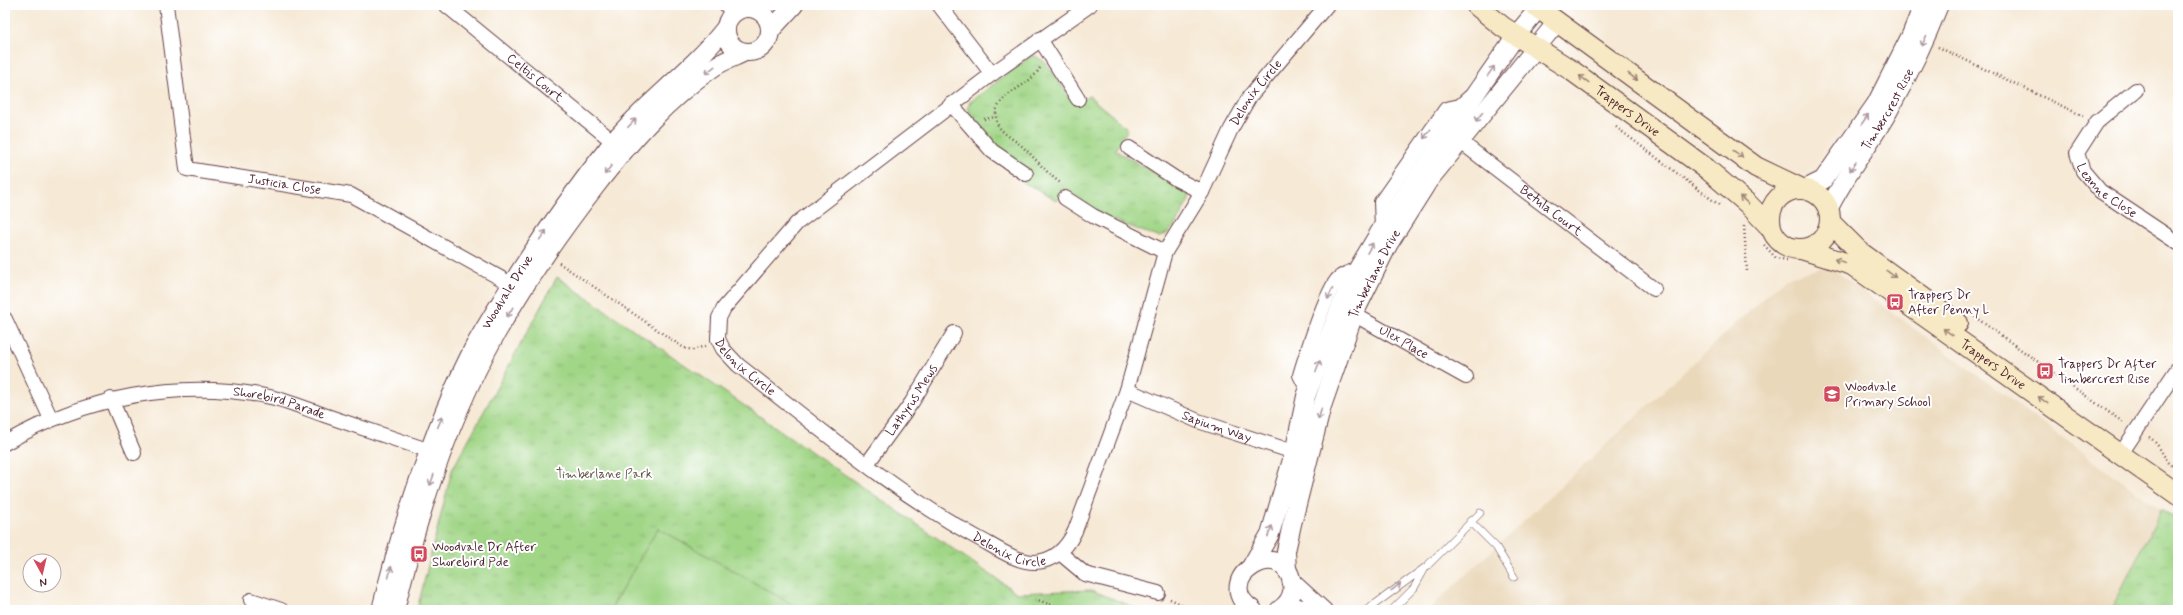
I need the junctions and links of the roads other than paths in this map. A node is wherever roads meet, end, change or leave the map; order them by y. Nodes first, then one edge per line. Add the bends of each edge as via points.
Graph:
1 (166, 5) edge
2 (446, 5) edge
3 (794, 5) edge
4 (939, 5) edge
5 (1090, 5) edge
6 (1327, 5) edge
7 (1476, 5) edge
8 (1923, 5) edge
9 (1939, 5) edge
10 (1536, 7) edge
11 (737, 12) edge
12 (1557, 22) junction
13 (771, 30) junction
14 (1517, 34) junction
15 (1040, 39) junction
16 (1535, 48) junction
17 (745, 52) junction
18 (992, 74) junction
19 (2136, 90) dead end
20 (1477, 92) junction
21 (1078, 98) dead end
22 (951, 104) junction
23 (1454, 137) junction
24 (619, 146) junction
25 (1129, 148) dead end
26 (1026, 174) dead end
27 (1803, 189) junction
28 (1065, 192) road end
29 (1202, 192) junction
30 (1829, 216) junction
31 (1382, 228) junction
32 (1771, 228) junction
33 (2178, 243) edge
34 (1801, 249) junction
35 (1165, 252) junction
36 (1357, 270) junction
37 (517, 287) junction
38 (1654, 289) dead end
39 (1347, 311) junction
40 (5, 319) edge
41 (954, 333) dead end
42 (2178, 368) edge
43 (1466, 377) dead end
44 (1127, 390) junction
45 (1306, 396) junction
46 (111, 399) junction
47 (51, 419) junction
48 (5, 443) edge
49 (2128, 444) junction
50 (435, 452) junction
51 (134, 453) dead end
52 (1302, 454) junction
53 (867, 464) junction
54 (2178, 480) edge
55 (2178, 495) edge
56 (1480, 512) dead end
57 (1470, 521) junction
58 (1060, 553) junction
59 (1252, 565) junction
60 (1427, 566) junction
61 (1289, 576) junction
62 (1514, 577) dead end
63 (1158, 593) road end
64 (251, 600) dead end
65 (1246, 607) edge
66 (1282, 608) edge
67 (281, 610) edge
68 (381, 610) edge
69 (394, 610) edge
70 (1319, 610) edge
71 (1325, 610) edge
72 (1367, 610) edge
73 (1392, 610) edge

1 - 37 street, Justicia Close via 187,169 351,195
2 - 24 street, Celtis Court
3 - 13 street
4 - 18 street
5 - 15 street, Delonix Circle
6 - 29 street, Delonix Circle via 1250,96 1231,129
7 - 14 main road, Trappers Drive via 1503,27
27 -> 8 street, Timbercrest Rise via 1823,180 1876,104 1911,35
9 -> 30 street, Timbercrest Rise via 1925,41 1888,111 1837,191
10 - 12 main road
10 - 14 street, Timberlane Drive
11 - 13 street via 755,9 766,17
11 - 17 street via 726,34 732,46
24 -> 11 street, Woodvale Drive via 661,92 710,48
12 - 16 street, Timberlane Drive
12 -> 27 main road via 1756,167
13 - 17 street via 766,44 760,49
14 - 16 main road, Trappers Drive
20 -> 14 street, Timberlane Drive
15 - 18 street, Delonix Circle
15 - 21 street
16 -> 23 street, Timberlane Drive
32 -> 16 main road, Trappers Drive via 1748,204 1707,169 1571,70
17 -> 24 street, Woodvale Drive via 715,66
18 - 22 street, Delonix Circle
19 - 33 street, Leanne Close via 2097,122 2077,153 2083,171 2100,191
20 - 23 street, Timberlane Drive
20 -> 31 street, Timberlane Drive via 1465,103 1446,110 1421,143 1381,202
22 - 26 street via 992,151
22 - 53 street, Delonix Circle via 798,223 724,308 719,318 718,339 723,349 738,364
23 - 31 street, Timberlane Drive
23 - 38 street, Betula Court
23 - 39 street, Timberlane Drive
24 - 37 street, Woodvale Drive via 546,253
25 - 29 street via 1176,179
27 - 30 main road via 1822,199
27 - 32 main road via 1790,190 1776,200 1770,211
28 - 35 street via 1093,216
29 - 35 street, Delonix Circle
30 - 34 main road via 1827,232 1821,240 1812,247
30 -> 49 main road, Trappers Drive via 1860,252
36 -> 31 street, Timberlane Drive
32 - 34 main road via 1782,244
49 -> 34 main road, Trappers Drive via 1852,265
35 - 44 street, Delonix Circle
36 - 39 street, Timberlane Drive
36 -> 45 street, Timberlane Drive via 1337,280 1327,300 1300,375 1306,387
37 - 50 street, Woodvale Drive
39 - 43 street, Ulex Place
45 -> 39 street, Timberlane Drive
39 -> 52 street, Timberlane Drive via 1322,406
40 - 47 street
41 - 53 street, Lathyrus Mews via 912,402
42 - 49 street
44 - 52 street, Sapium Way via 1198,421
44 - 58 street, Delonix Circle via 1075,531 1066,548
45 - 52 street, Timberlane Drive
46 - 47 street, Shorebird Parade
46 - 50 street, Shorebird Parade via 182,389 223,391 271,398
46 - 51 street
47 - 48 street, Shorebird Parade
49 - 54 main road, Trappers Drive
49 - 55 main road, Trappers Drive
68 -> 50 street, Woodvale Drive via 400,534
50 -> 69 street, Woodvale Drive
59 -> 52 street, Timberlane Drive via 1270,534
52 - 61 street, Timberlane Drive via 1286,551
53 - 58 street, Delonix Circle via 939,517 1008,554 1033,562 1043,561
56 - 57 lane
57 - 60 lane
57 - 62 lane via 1496,547
58 - 63 street, Delonix Circle via 1085,574
59 - 61 street via 1266,561 1281,566
59 - 65 street, Timberlane Drive via 1245,571 1240,585
72 -> 60 lane
60 - 73 lane via 1414,588
61 - 66 street, Timberlane Drive via 1292,594
61 - 71 street
64 - 67 street
66 - 70 street via 1299,606

